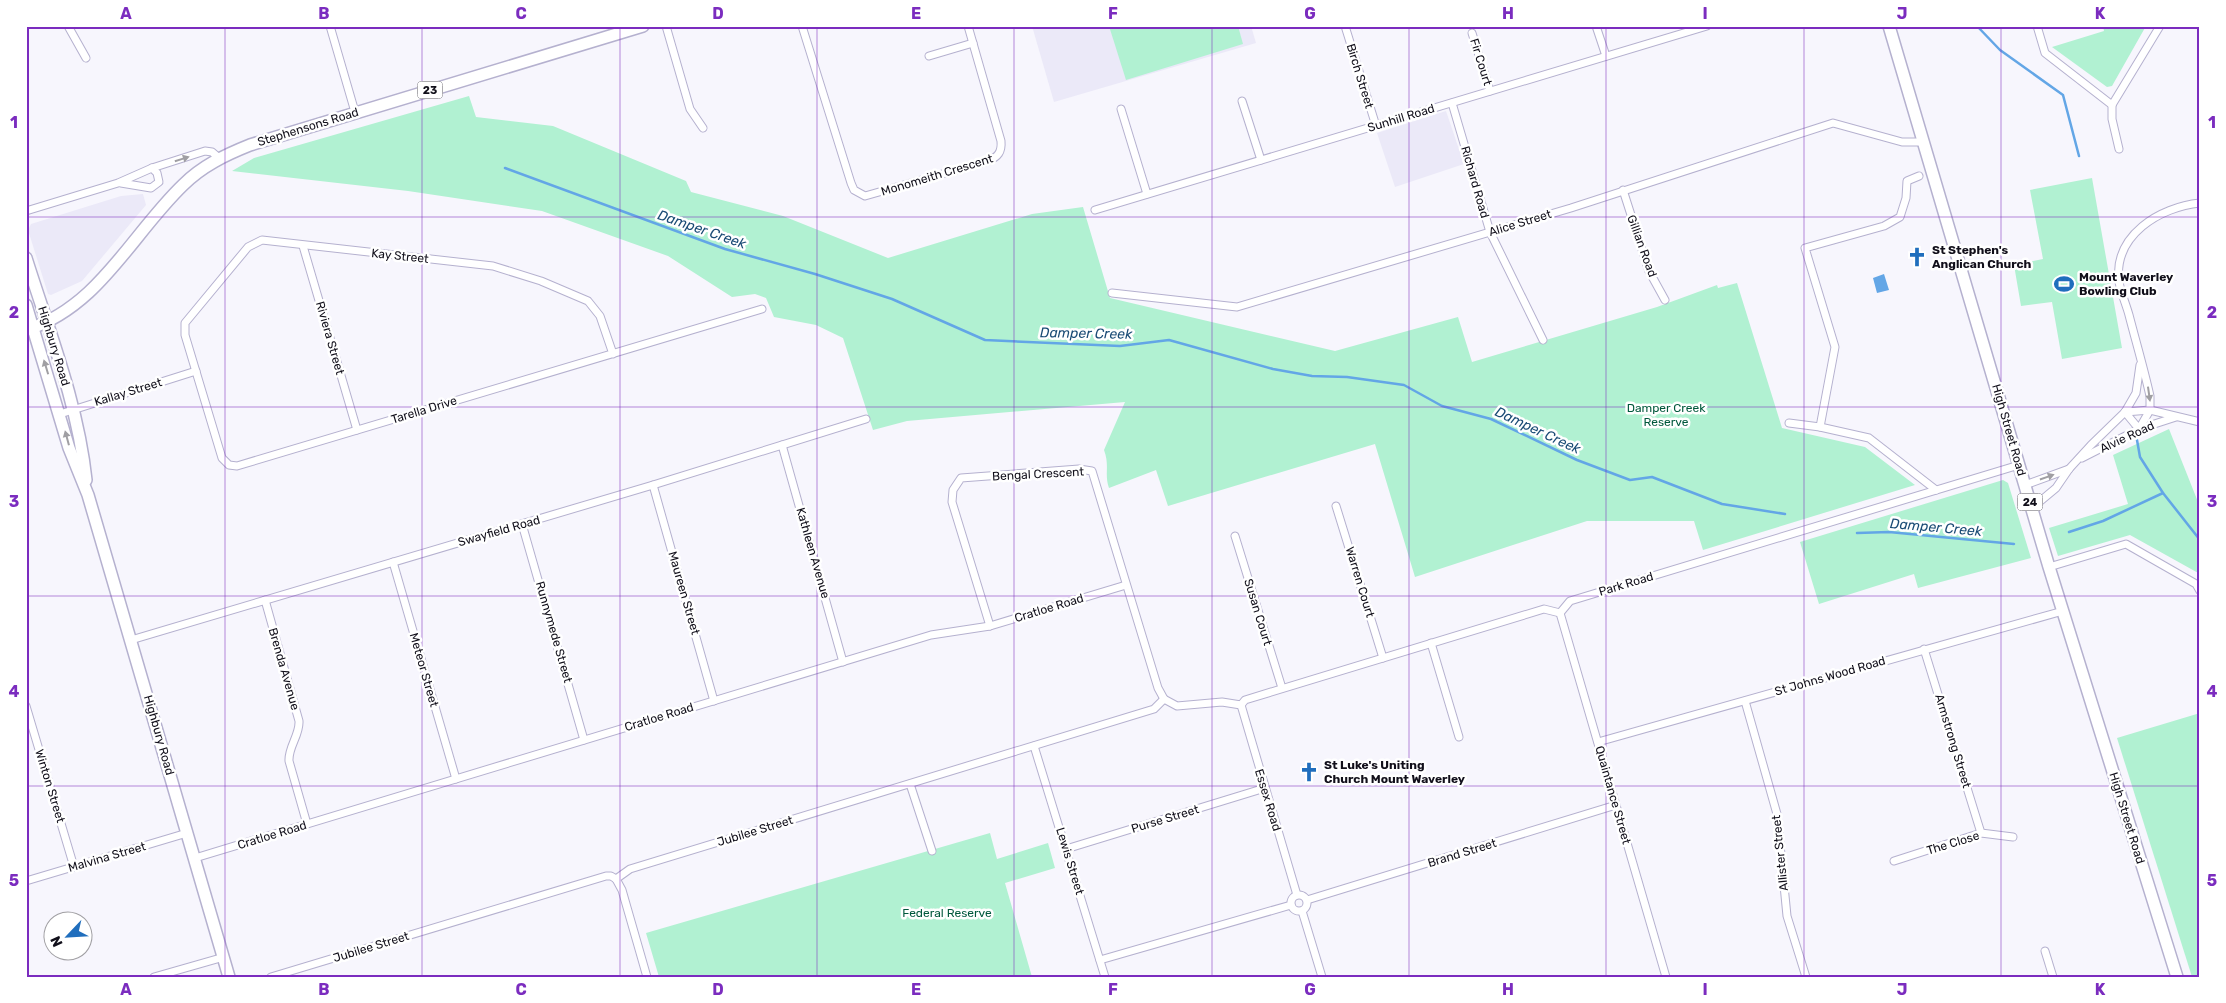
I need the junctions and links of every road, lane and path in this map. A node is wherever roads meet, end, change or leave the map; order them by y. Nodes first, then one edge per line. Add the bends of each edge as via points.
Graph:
1 (68, 26) edge
2 (330, 26) edge
3 (643, 26) edge
4 (666, 26) edge
5 (802, 26) edge
6 (968, 26) edge
7 (1344, 26) edge
8 (1596, 26) edge
9 (1707, 26) edge
10 (1889, 26) edge
11 (2037, 26) edge
12 (2160, 26) edge
13 (1472, 33) dead end
14 (973, 44) junction
15 (929, 56) dead end
16 (1606, 56) junction
17 (86, 58) dead end
18 (1490, 92) junction
19 (1242, 101) dead end
20 (1452, 103) junction
21 (2112, 105) junction
22 (1121, 109) dead end
23 (355, 112) junction
24 (1376, 126) junction
25 (703, 128) dead end
26 (1924, 142) junction
27 (2119, 149) dead end
28 (219, 158) junction
29 (1261, 160) junction
30 (152, 168) junction
31 (1919, 176) dead end
32 (118, 183) junction
33 (1623, 190) junction
34 (1147, 194) junction
35 (2200, 203) edge
36 (1095, 210) dead end
37 (26, 211) edge
38 (1490, 232) junction
39 (303, 246) junction
40 (26, 258) edge
41 (1112, 293) dead end
42 (1665, 300) dead end
43 (26, 305) edge
44 (762, 309) dead end
45 (47, 323) junction
46 (185, 323) joint
47 (30, 329) edge
48 (1543, 340) dead end
49 (612, 354) junction
50 (2140, 357) junction
51 (196, 371) junction
52 (73, 409) junction
53 (2150, 410) junction
54 (2125, 412) junction
55 (60, 414) junction
56 (2176, 417) junction
57 (866, 419) dead end
58 (2200, 422) edge
59 (1789, 423) dead end
60 (1820, 426) junction
61 (2139, 429) junction
62 (357, 430) junction
63 (782, 445) junction
64 (2080, 459) junction
65 (2019, 465) junction
66 (2069, 469) junction
67 (2025, 485) junction
68 (653, 486) junction
69 (1936, 490) junction
70 (88, 494) junction
71 (1336, 506) dead end
72 (2032, 508) junction
73 (522, 524) junction
74 (1235, 536) dead end
75 (393, 562) junction
76 (2049, 567) junction
77 (1126, 585) junction
78 (2200, 592) edge
79 (265, 600) junction
80 (2063, 611) junction
81 (1560, 613) junction
82 (990, 626) junction
83 (131, 640) junction
84 (1432, 643) junction
85 (1924, 649) junction
86 (1383, 658) junction
87 (843, 662) junction
88 (1282, 688) junction
89 (1164, 699) junction
90 (714, 701) junction
91 (1745, 701) junction
92 (1241, 705) junction
93 (26, 706) edge
94 (1460, 738) dead end
95 (584, 740) junction
96 (1598, 742) junction
97 (1034, 746) junction
98 (456, 779) junction
99 (910, 784) junction
100 (1265, 788) junction
101 (1616, 805) junction
102 (308, 824) junction
103 (1981, 833) junction
104 (187, 834) junction
105 (2013, 837) dead end
106 (1066, 849) junction
107 (932, 851) dead end
108 (194, 858) junction
109 (1894, 861) dead end
110 (74, 867) junction
111 (616, 879) junction
112 (26, 881) edge
113 (1297, 895) junction
114 (1307, 900) junction
115 (1291, 905) junction
116 (1302, 911) junction
117 (2045, 951) dead end
118 (224, 957) junction
119 (1100, 960) junction
120 (154, 977) edge
121 (229, 977) edge
122 (271, 977) edge
123 (647, 977) edge
124 (1105, 977) edge
125 (1322, 977) edge
126 (1666, 977) edge
127 (1806, 977) edge
128 (2054, 977) edge
129 (2176, 977) edge

1 - 17 street
2 - 23 street
3 - 23 main road, Stephensons Road / 23
4 - 25 street via 690,109
5 - 14 street, Monomeith Crescent via 851,183 854,190 865,196 998,156 1001,141
6 - 14 street, Monomeith Crescent
7 - 24 street, Birch Street
8 - 16 street
9 - 16 street, Sunhill Road
10 - 26 main road, High Street Road / 24
11 - 21 street via 2045,54
12 - 21 street
13 - 18 street, Fir Court
14 - 15 street
16 - 18 street, Sunhill Road
18 - 20 street, Sunhill Road
19 - 29 street
20 - 24 street, Sunhill Road
20 - 38 street, Richard Road
21 - 27 street
22 - 34 street
23 - 28 main road, Stephensons Road / 23
24 - 29 street, Sunhill Road
26 - 33 street, Alice Street via 1902,142 1833,123
26 - 65 main road, High Street Road / 24
30 -> 28 street via 206,151
28 - 45 main road, Stephensons Road / 23 via 183,185 91,292
29 - 34 street, Sunhill Road
30 - 32 street
30 - 32 street via 159,182 151,188
31 - 60 street via 1908,181 1900,217 1884,226 1805,248 1836,347
32 - 37 street
33 - 38 street, Alice Street
33 - 42 street, Gillian Road via 1649,271
34 - 36 street, Sunhill Road
35 - 50 street via 2172,209 2149,219 2131,236 2121,257 2119,280
38 - 41 street, Alice Street via 1237,307
38 - 48 street, Richard Road
39 - 46 street, Kay Street via 262,240 248,246
39 - 49 street, Kay Street via 493,266 540,281 588,301 600,316
39 - 62 street, Riviera Street
40 - 45 main road, Highbury Road
43 - 47 main road, Highbury Road
44 - 49 street, Tarella Drive
45 - 47 main road, Stephensons Road / 23
45 - 52 main road, Highbury Road
46 - 51 street, Tarella Drive via 185,336
55 -> 47 main road, Highbury Road
49 - 62 street, Tarella Drive
50 -> 53 street via 2150,396
50 - 54 street via 2136,393
51 - 52 street, Kallay Street
51 - 62 street, Tarella Drive via 222,458 228,465 237,466
52 - 55 street, Kallay Street
52 - 70 main road, Highbury Road
53 - 54 street, Alvie Road
53 - 56 street, Alvie Road
53 - 61 street
54 - 61 street
54 - 64 street, Alvie Road
70 -> 55 main road, Highbury Road via 69,448
56 - 58 street, Alvie Road
56 - 61 street, Alvie Road
57 - 63 street, Swayfield Road
59 - 60 street
60 - 69 street via 1869,438
61 - 64 street, Alvie Road
63 - 68 street, Swayfield Road
63 - 87 street, Kathleen Avenue
64 - 66 street, Alvie Road
65 - 67 main road, High Street Road / 24
65 - 69 street, Park Road
67 -> 66 street, Alvie Road
66 - 72 street, Alvie Road via 2056,488
67 - 72 main road, High Street Road / 24
68 - 73 street, Swayfield Road
68 - 90 street, Maureen Street
69 - 81 street, Park Road via 1570,601
70 - 83 main road, Highbury Road
71 - 86 street, Warren Court
72 - 76 main road, High Street Road / 24
73 - 75 street, Swayfield Road
73 - 95 street, Runnymede Street
74 - 88 street, Susan Court
75 - 79 street, Swayfield Road
75 - 98 street, Meteor Street
76 - 78 street via 2126,544 2196,584
76 - 80 main road, High Street Road / 24
77 - 82 street, Cratloe Road
77 - 82 street, Bengal Crescent via 1092,471 1079,469 961,478 953,490 952,502
77 - 89 street, Bengal Crescent
79 - 83 street, Swayfield Road
79 - 102 street, Brenda Avenue via 299,721 289,761
80 - 85 street, St Johns Wood Road
80 - 129 main road, High Street Road / 24
81 - 84 street via 1544,609
81 - 96 street, Quaintance Street
82 - 87 street, Cratloe Road via 931,634
83 - 104 main road, Highbury Road
84 - 86 street
84 - 94 street
85 - 91 street, St Johns Wood Road
85 - 103 street, Armstrong Street
86 - 88 street
87 - 90 street, Cratloe Road
88 - 92 street via 1245,700
89 - 92 street via 1177,706 1222,702
89 - 97 street, Jubilee Street via 1154,709
90 - 95 street, Cratloe Road
91 - 96 street, St Johns Wood Road
91 - 127 street, Allister Street via 1777,814 1786,916
92 - 100 street, Essex Road
93 - 110 street, Winton Street
95 - 98 street, Cratloe Road
96 - 101 street, Quaintance Street
97 - 99 street, Jubilee Street
97 - 106 street, Lewis Street
98 - 102 street, Cratloe Road
99 - 107 street
99 - 111 street, Jubilee Street via 630,869
100 - 106 street, Purse Street
100 - 113 street, Essex Road
101 - 114 street, Brand Street
101 - 126 street, Quaintance Street
102 - 108 street, Cratloe Road
103 - 105 street, The Close
103 - 109 street, The Close
104 - 108 main road, Highbury Road
104 - 110 street, Malvina Street
106 - 119 street, Lewis Street
108 - 118 main road, Highbury Road
110 - 112 street, Malvina Street
111 - 122 street, Jubilee Street via 606,876
111 - 123 street
113 - 114 street
113 - 115 street via 1292,898
114 - 116 street
115 - 116 street
115 - 119 street
116 - 125 street
117 - 128 street
118 - 120 street
118 - 121 main road, Highbury Road
119 - 124 street, Lewis Street

